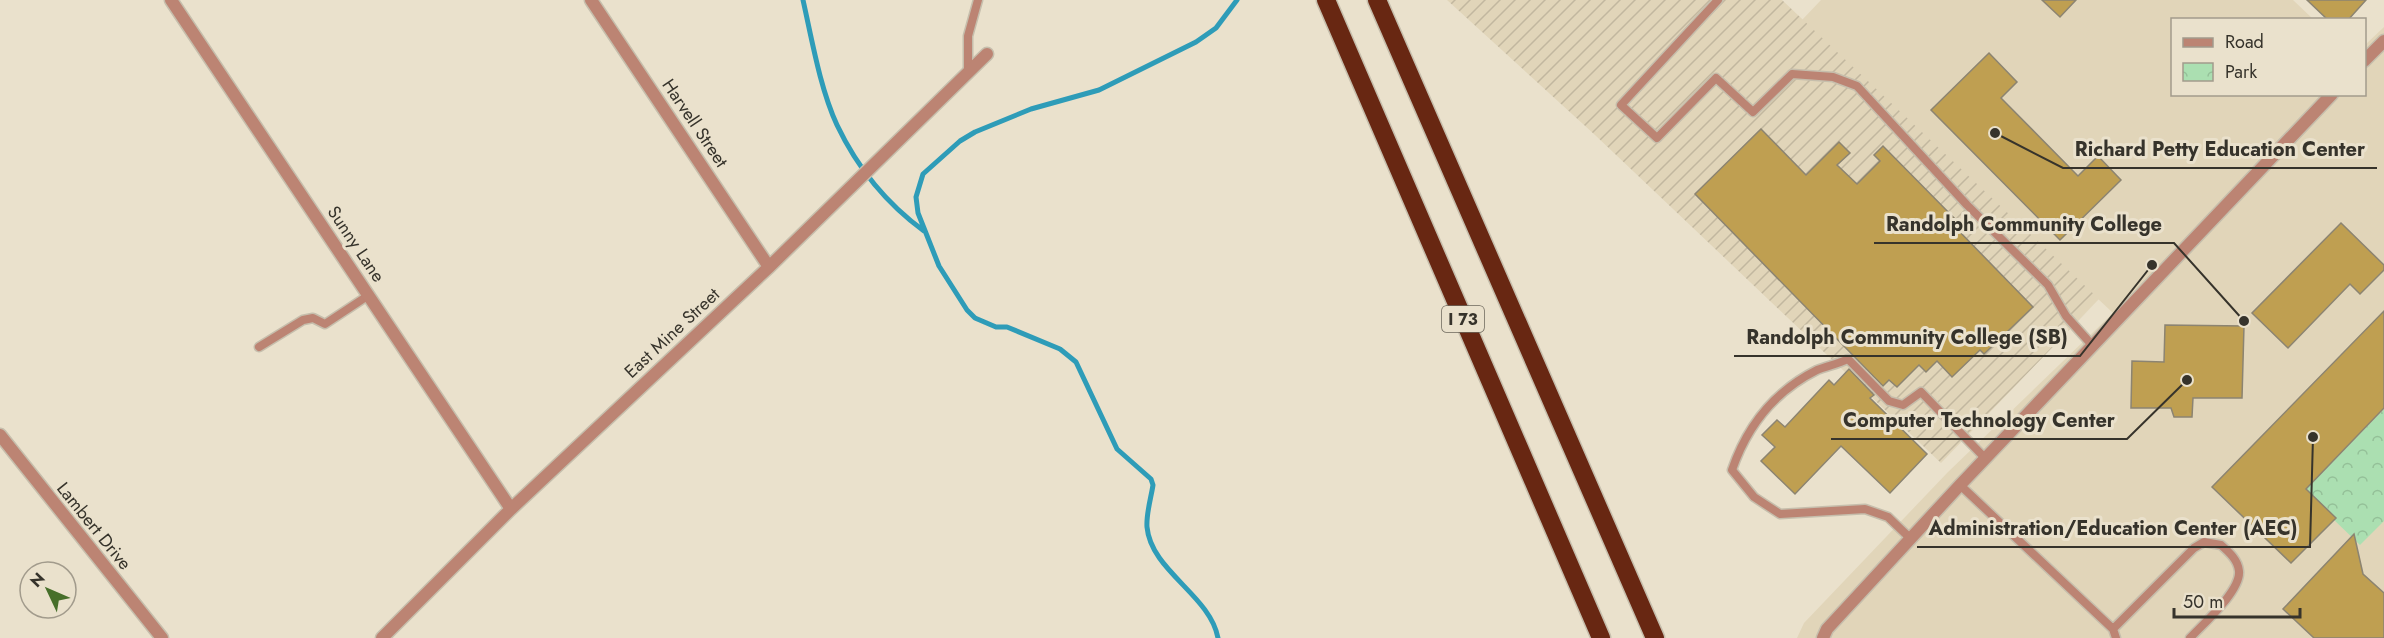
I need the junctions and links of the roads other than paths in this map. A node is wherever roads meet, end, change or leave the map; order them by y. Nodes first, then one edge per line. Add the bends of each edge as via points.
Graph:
1 (171, 0) edge
2 (591, 0) edge
3 (978, 0) edge
4 (1326, 0) edge
5 (1377, 0) edge
6 (1718, 0) edge
7 (2384, 41) edge
8 (987, 54) dead end
9 (2366, 59) edge
10 (968, 72) junction
11 (2330, 96) edge
12 (769, 267) junction
13 (369, 295) junction
14 (2092, 345) junction
15 (259, 346) dead end
16 (0, 435) edge
17 (1985, 458) junction
18 (1960, 485) junction
19 (511, 509) junction
20 (1911, 539) junction
21 (2114, 633) edge
22 (162, 638) edge
23 (382, 638) edge
24 (1601, 638) edge
25 (1654, 638) edge
26 (1823, 638) edge
27 (2190, 638) edge

1 - 13 street, Sunny Lane
2 - 12 street, Harvell Street
3 - 10 lane via 968,36
4 - 24 highway, I 73
5 - 25 highway, I 73
6 - 14 lane via 1621,105 1657,138 1716,78 1753,112 1792,74 1833,77 1857,86 1967,205 2048,285 2066,316
7 - 9 street
8 - 10 street, East Mine Street
10 - 12 street, East Mine Street
11 - 14 street
12 - 19 street, East Mine Street
13 - 15 lane via 325,324 313,318 303,320
13 - 19 street, Sunny Lane
14 - 17 street
16 - 22 street, Lambert Drive
17 - 18 street
17 - 20 lane via 1921,392 1903,405 1889,400 1848,359 1818,370 1781,392 1752,426 1732,470 1754,497 1780,514 1864,509 1888,517
18 - 20 street
18 - 21 lane
19 - 23 street, East Mine Street
20 - 26 street
21 - 27 lane via 2194,548 2204,542 2222,545 2238,564 2240,574 2230,596

